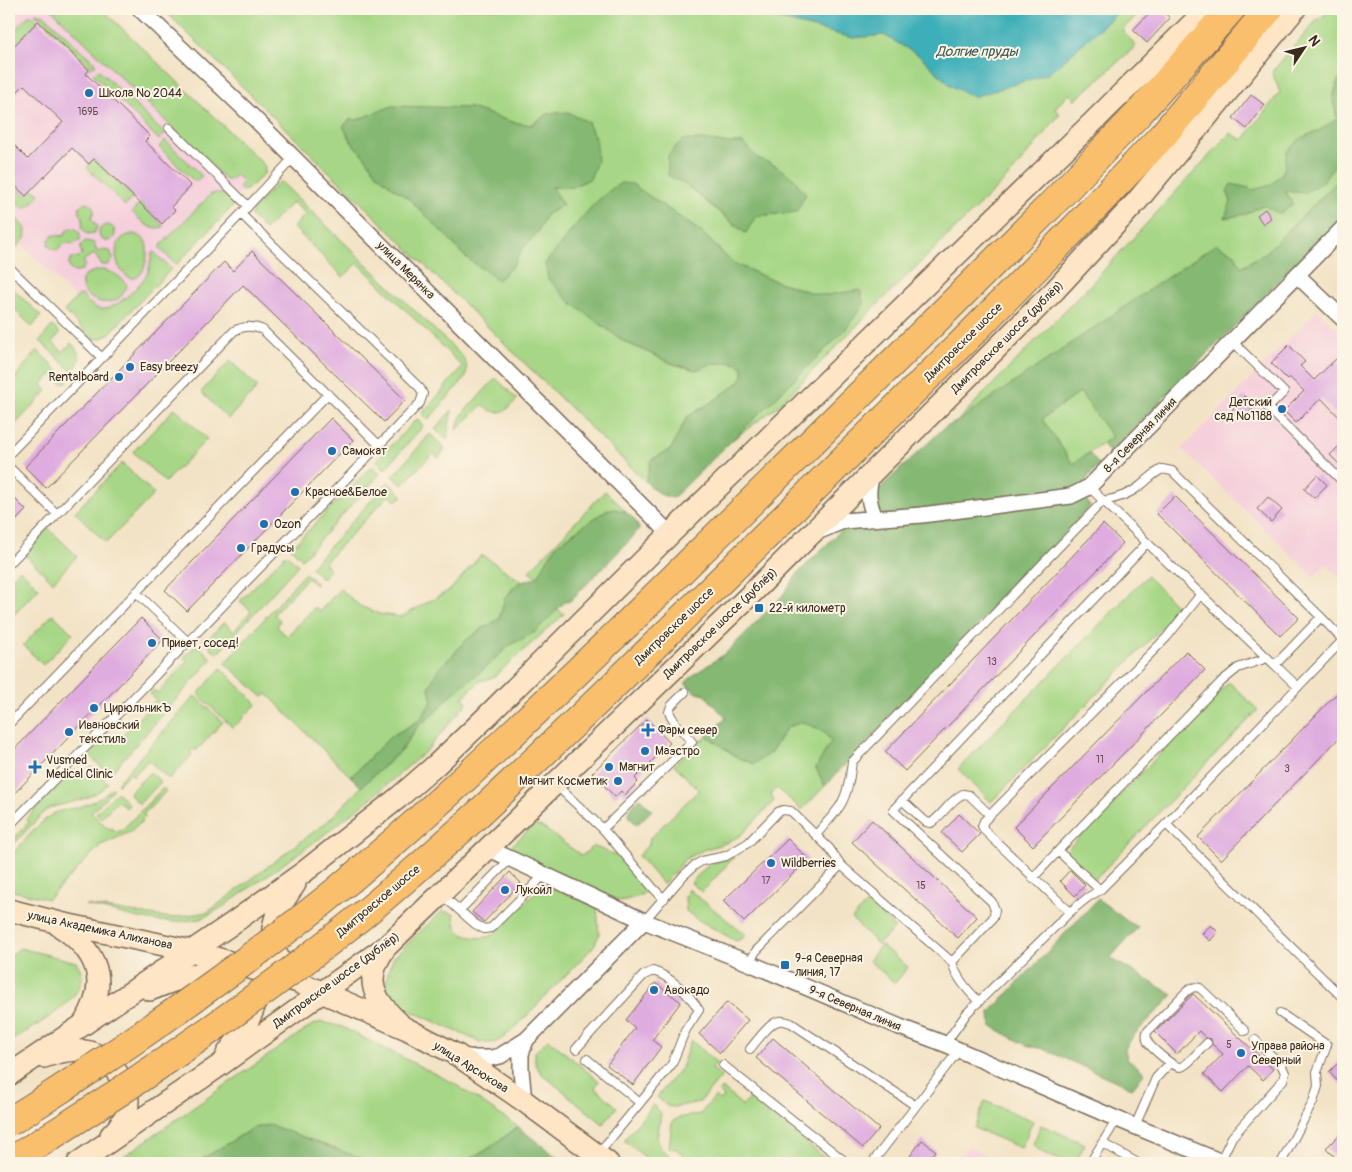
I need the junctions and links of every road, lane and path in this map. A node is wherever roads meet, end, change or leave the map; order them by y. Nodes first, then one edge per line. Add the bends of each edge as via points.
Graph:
1 (140, 9) edge
2 (1207, 9) edge
3 (1231, 9) edge
4 (1269, 9) edge
5 (1295, 9) edge
6 (169, 128) dead end
7 (294, 157) junction
8 (248, 206) junction
9 (241, 214) junction
10 (1343, 228) edge
11 (9, 267) edge
12 (1298, 274) junction
13 (1343, 319) edge
14 (1232, 341) junction
15 (102, 358) junction
16 (328, 394) junction
17 (379, 445) junction
18 (9, 454) edge
19 (9, 467) edge
20 (876, 468) junction
21 (1343, 482) edge
22 (1089, 487) junction
23 (1103, 500) junction
24 (57, 514) junction
25 (875, 518) junction
26 (670, 534) junction
27 (809, 535) junction
28 (1148, 543) junction
29 (9, 564) edge
30 (136, 592) junction
31 (1201, 594) junction
32 (1321, 617) junction
33 (1343, 640) edge
34 (188, 642) junction
35 (1267, 658) junction
36 (1275, 665) junction
37 (1298, 686) junction
38 (685, 692) dead end
39 (9, 724) edge
40 (555, 784) junction
41 (902, 800) junction
42 (990, 815) junction
43 (1166, 824) junction
44 (9, 826) edge
45 (603, 828) junction
46 (816, 834) junction
47 (489, 848) junction
48 (1058, 851) junction
49 (510, 859) junction
50 (841, 866) junction
51 (304, 872) junction
52 (544, 875) junction
53 (1033, 878) junction
54 (486, 883) junction
55 (493, 890) dead end
56 (1100, 890) junction
57 (441, 894) junction
58 (475, 894) junction
59 (664, 899) junction
60 (482, 901) dead end
61 (504, 901) dead end
62 (512, 907) junction
63 (9, 910) edge
64 (460, 910) junction
65 (494, 912) dead end
66 (1070, 912) junction
67 (501, 918) junction
68 (51, 920) junction
69 (644, 921) junction
70 (388, 945) junction
71 (192, 950) junction
72 (952, 962) junction
73 (749, 963) junction
74 (253, 968) junction
75 (298, 982) junction
76 (322, 993) junction
77 (1343, 998) edge
78 (979, 1002) junction
79 (1280, 1014) dead end
80 (83, 1025) junction
81 (406, 1029) junction
82 (1246, 1031) dead end
83 (526, 1040) junction
84 (1254, 1040) dead end
85 (1207, 1043) dead end
86 (952, 1048) junction
87 (576, 1049) dead end
88 (750, 1049) dead end
89 (457, 1055) junction
90 (587, 1058) dead end
91 (1170, 1063) junction
92 (723, 1065) dead end
93 (216, 1068) junction
94 (14, 1072) edge
95 (524, 1102) junction
96 (640, 1103) junction
97 (916, 1106) junction
98 (1117, 1119) junction
99 (9, 1122) edge
100 (1135, 1126) junction
101 (1102, 1143) junction
102 (85, 1158) edge
103 (603, 1159) edge
104 (9, 1162) edge
105 (1222, 1162) edge
106 (847, 1163) edge
107 (872, 1163) edge
108 (1090, 1163) edge
109 (1138, 1163) edge
110 (1280, 1163) edge

1 - 7 street, улица Мерянка
2 - 26 street
3 - 99 highway, bridge via 1139,113 938,318 491,754 403,834 262,949 145,1033
4 - 104 highway, Дмитровское шоссе, bridge via 1163,135 1072,232 651,649 428,860 285,976 164,1062
5 - 20 street, Дмитровское шоссе (дублёр) via 1137,201 1055,290
6 - 8 lane
7 - 8 lane
7 - 26 street, улица Мерянка
8 - 9 lane
9 - 15 lane
9 - 17 lane via 420,388 423,394 420,403
10 - 12 street, 8-я Северная линия
11 - 15 lane
12 - 13 street
12 - 14 street, 8-я Северная линия
14 - 21 lane via 1284,392 1268,408
14 - 22 street, 8-я Северная линия
15 - 18 lane
16 - 17 lane
16 - 24 lane via 263,330 256,327 234,331
16 - 30 lane
17 - 34 lane
19 - 24 lane
20 - 25 street via 869,482 870,507
20 - 27 street, Дмитровское шоссе (дублёр)
22 - 23 lane
22 - 25 street, 8-я Северная линия via 1071,496
23 - 28 lane
23 - 32 lane via 1138,488 1162,469 1172,471
23 - 46 lane via 852,762 850,780 840,806
24 - 29 lane
25 - 27 street, 8-я Северная линия via 843,521
26 - 51 street via 458,744 398,798
27 - 40 street, Дмитровское шоссе (дублёр)
28 - 31 lane
28 - 41 lane
30 - 34 lane
30 - 39 lane
31 - 35 lane
31 - 42 lane via 1167,637
32 - 33 lane
32 - 36 lane
33 - 37 lane
34 - 44 lane
35 - 36 lane
35 - 48 lane via 1238,668 1222,681
36 - 37 lane
37 - 43 lane
38 - 45 lane via 669,712 692,742
40 - 45 lane
40 - 47 street, Дмитровское шоссе (дублёр)
41 - 42 lane via 931,823 963,794 969,795
41 - 72 lane via 893,810 992,902 995,910 993,918
42 - 53 lane via 982,826 985,831
43 - 56 lane
43 - 77 lane
45 - 59 lane
46 - 50 lane
46 - 59 lane via 791,811 778,812 748,843 726,856 695,865
47 - 49 street, 9-я Северная линия
47 - 57 street, Дмитровское шоссе (дублёр)
48 - 53 lane
48 - 56 lane
49 - 52 street, 9-я Северная линия
49 - 54 lane
50 - 72 lane
50 - 73 lane via 756,951
51 - 71 street
51 - 75 street via 282,903 275,917 273,932 274,948 282,964
52 - 62 lane
52 - 69 street, 9-я Северная линия
53 - 66 lane
54 - 55 lane
54 - 58 lane
56 - 66 lane
57 - 64 lane
57 - 70 street, Дмитровское шоссе (дублёр)
58 - 60 lane
58 - 64 lane
59 - 69 lane
61 - 62 lane
62 - 67 lane
63 - 68 street, улица Академика Алиханова
64 - 67 lane via 484,930
65 - 67 lane
66 - 78 lane
68 - 71 street, улица Академика Алиханова
68 - 80 street via 82,944 97,972 96,998
69 - 73 street, 9-я Северная линия
69 - 83 street
70 - 76 street, Дмитровское шоссе (дублёр)
70 - 81 street via 378,958 372,980 378,999 387,1012
71 - 74 street, улица Академика Алиханова
71 - 80 street
72 - 78 lane via 964,986
73 - 86 street, 9-я Северная линия
74 - 75 street, улица Арсюкова
74 - 80 street via 218,970 175,980
74 - 93 street via 259,985 256,1003 238,1039
75 - 76 street, улица Арсюкова
76 - 81 street, улица Арсюкова
76 - 93 street, Дмитровское шоссе (дублёр)
78 - 86 lane via 967,1013
79 - 110 lane via 1327,1045 1317,1072 1318,1086 1312,1102
80 - 94 street
81 - 89 street, улица Арсюкова
82 - 91 lane via 1200,988 1191,988 1147,1032 1149,1044
83 - 89 street via 500,1056 474,1058
83 - 95 street via 521,1054
84 - 105 lane via 1282,1066 1285,1072 1283,1080 1232,1137
85 - 91 lane via 1185,1065 1178,1067
86 - 97 lane
86 - 98 street, 9-я Северная линия
87 - 96 lane via 644,975 653,971 662,974 693,1000 699,1010 685,1031 672,1064
88 - 97 lane via 773,1023 791,1023
89 - 95 street, улица Арсюкова
90 - 96 lane
91 - 100 lane via 1156,1078
92 - 106 lane
93 - 102 street, Дмитровское шоссе (дублёр)
94 - 102 street via 54,1053 74,1050 91,1052 108,1062 125,1087 128,1102 125,1117 116,1130
95 - 103 street, улица Арсюкова
96 - 103 lane
97 - 107 lane
98 - 100 street, 9-я Северная линия
98 - 101 lane
100 - 105 street, 9-я Северная линия
101 - 108 lane
101 - 109 lane

